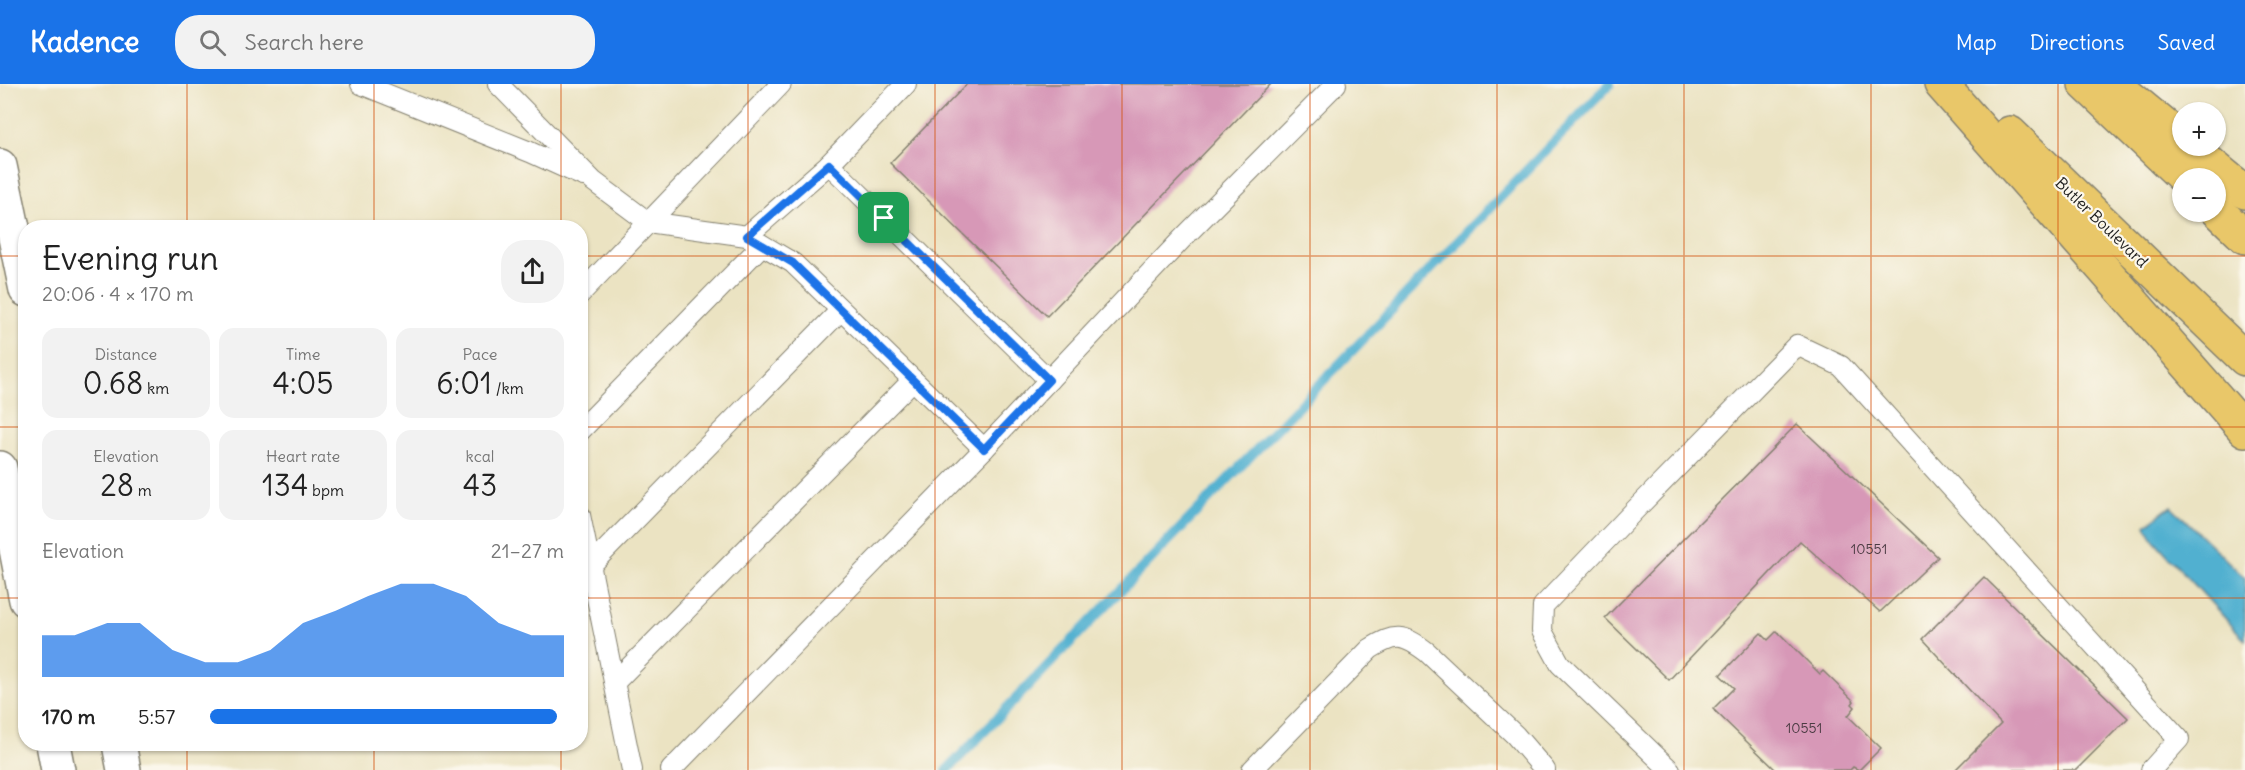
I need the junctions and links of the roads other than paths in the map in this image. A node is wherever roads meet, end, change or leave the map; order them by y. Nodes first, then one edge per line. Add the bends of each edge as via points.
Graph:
1 (498, 84) edge
2 (781, 84) edge
3 (906, 84) edge
4 (1336, 84) edge
5 (1941, 84) edge
6 (1959, 84) edge
7 (2085, 84) edge
8 (2114, 84) edge
9 (365, 85) edge
10 (2172, 132) edge
11 (2201, 156) edge
12 (829, 164) junction
13 (0, 166) edge
14 (2173, 168) edge
15 (593, 181) junction
16 (2245, 192) edge
17 (2226, 219) edge
18 (648, 222) junction
19 (2245, 237) edge
20 (755, 240) junction
21 (18, 252) edge
22 (588, 286) edge
23 (841, 310) junction
24 (2245, 359) edge
25 (913, 380) junction
26 (1049, 380) junction
27 (588, 422) edge
28 (2245, 430) edge
29 (984, 449) junction
30 (0, 468) edge
31 (588, 551) edge
32 (18, 559) edge
33 (591, 565) junction
34 (615, 682) junction
35 (54, 751) edge
36 (120, 751) edge
37 (58, 770) edge
38 (124, 770) edge
39 (632, 770) edge
40 (671, 770) edge
41 (1252, 770) edge
42 (1545, 770) edge
43 (1670, 770) edge
44 (2151, 770) edge

1 - 15 lane
2 - 18 lane
3 - 12 lane
4 - 26 lane via 1182,238
5 - 28 highway
6 - 24 highway, Butler Boulevard
7 - 14 highway
8 - 10 highway
9 - 15 lane
11 - 16 highway
12 - 20 lane
12 - 26 lane
13 - 21 street
15 - 18 lane
17 - 19 highway
18 - 20 lane
18 - 22 lane
20 - 23 lane via 793,263
20 - 27 lane
23 - 25 lane
23 - 33 lane
25 - 29 lane
25 - 34 lane
26 - 29 lane
29 - 40 lane
30 - 32 street
31 - 33 lane
33 - 34 lane
34 - 39 lane
35 - 37 street
36 - 38 street
41 - 42 lane via 1370,649 1388,638 1411,639 1427,651 1515,735
43 - 44 lane via 1560,664 1542,631 1543,606 1797,345 1841,366 2179,739

